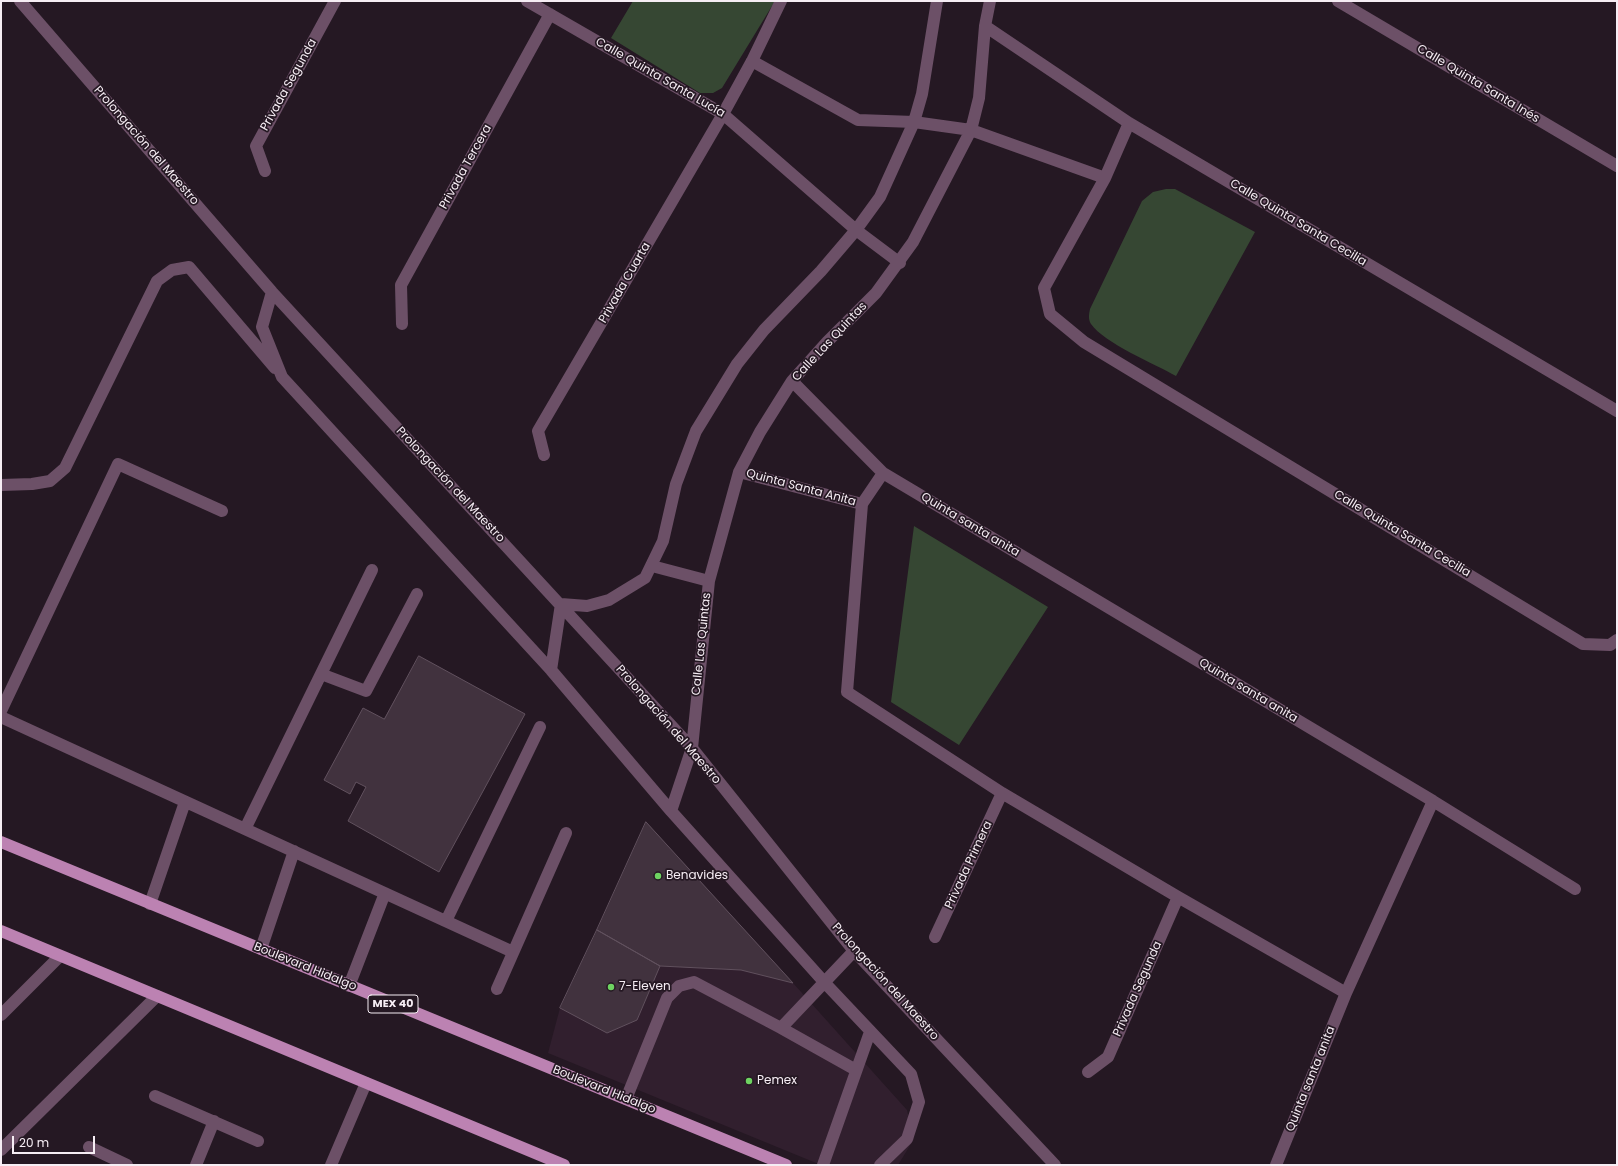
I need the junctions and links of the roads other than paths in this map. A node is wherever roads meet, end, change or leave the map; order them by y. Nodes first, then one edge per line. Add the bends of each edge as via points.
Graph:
1 (20, 1) edge
2 (335, 1) edge
3 (527, 1) edge
4 (781, 1) edge
5 (937, 1) edge
6 (990, 1) edge
7 (1338, 1) edge
8 (550, 14) junction
9 (985, 26) junction
10 (752, 61) junction
11 (723, 114) junction
12 (914, 122) junction
13 (1129, 123) junction
14 (971, 130) junction
15 (1617, 166) edge
16 (265, 171) dead end
17 (1105, 178) junction
18 (856, 230) junction
19 (900, 263) junction
20 (272, 292) junction
21 (402, 324) dead end
22 (282, 377) junction
23 (792, 381) junction
24 (1617, 411) edge
25 (544, 456) dead end
26 (739, 472) junction
27 (883, 473) junction
28 (2, 487) edge
29 (862, 504) junction
30 (222, 511) dead end
31 (652, 566) junction
32 (372, 570) dead end
33 (709, 581) junction
34 (417, 594) dead end
35 (561, 604) junction
36 (1617, 640) edge
37 (552, 670) junction
38 (321, 674) junction
39 (1, 711) edge
40 (1, 717) edge
41 (540, 727) dead end
42 (692, 748) junction
43 (1002, 793) junction
44 (1433, 801) junction
45 (185, 802) junction
46 (671, 811) junction
47 (245, 829) junction
48 (566, 832) dead end
49 (1, 842) edge
50 (294, 851) junction
51 (1575, 888) dead end
52 (385, 893) junction
53 (1178, 898) junction
54 (150, 904) junction
55 (446, 921) junction
56 (1, 931) edge
57 (935, 937) dead end
58 (261, 949) junction
59 (854, 951) junction
60 (513, 952) junction
61 (60, 956) junction
62 (825, 983) junction
63 (349, 986) junction
64 (496, 989) dead end
65 (1346, 993) junction
66 (157, 996) junction
67 (1, 1015) edge
68 (781, 1028) junction
69 (870, 1032) junction
70 (856, 1070) junction
71 (1088, 1072) dead end
72 (366, 1083) junction
73 (155, 1096) dead end
74 (626, 1099) junction
75 (214, 1121) junction
76 (258, 1141) dead end
77 (89, 1147) dead end
78 (1, 1150) edge
79 (127, 1165) edge
80 (196, 1165) edge
81 (331, 1165) edge
82 (564, 1165) edge
83 (786, 1165) edge
84 (823, 1165) edge
85 (880, 1165) edge
86 (1055, 1165) edge
87 (1276, 1165) edge

1 - 20 street, Prolongación del Maestro
2 - 16 street, Privada Segunda via 256,146
3 - 8 street, Calle Quinta Santa Lucía
4 - 10 street
5 - 12 street via 922,94
6 - 9 street, Calle Las Quintas
7 - 15 street, Calle Quinta Santa Inés
8 - 11 street, Calle Quinta Santa Lucía
8 - 21 street, Privada Tercera via 401,285
9 - 13 street, Calle Quinta Santa Cecilia
9 - 14 street, Calle Las Quintas via 979,98
10 - 11 street, Privada Cuarta
10 - 12 street via 858,120
11 - 18 street, Calle Quinta Santa Lucía
11 - 25 street, Privada Cuarta via 538,431
12 - 14 street
12 - 18 street via 880,197
13 - 17 street
13 - 24 street, Calle Quinta Santa Cecilia
14 - 17 street
14 - 19 street, Calle Las Quintas
17 - 36 street, Calle Quinta Santa Cecilia via 1044,288 1050,314 1084,342 1583,644 1610,645
18 - 19 street, Calle Quinta Santa Lucía
18 - 31 street via 821,271 764,330 737,364 696,431 685,459 663,541
19 - 23 street, Calle Las Quintas via 876,293
20 - 22 street via 262,327
20 - 35 street, Prolongación del Maestro
22 - 28 street via 189,268 172,270 157,281 65,468 50,481
22 - 37 street
23 - 26 street, Calle Las Quintas
23 - 27 street
26 - 29 street, Quinta Santa Anita
26 - 33 street, Calle Las Quintas
27 - 29 street
27 - 44 street, Quinta santa anita
29 - 43 street, Quinta santa anita via 847,692
30 - 39 street via 118,464
31 - 33 street
31 - 35 street via 645,578 609,600 587,606
32 - 38 street
33 - 42 street, Calle Las Quintas
34 - 38 street via 366,691
35 - 37 street
35 - 42 street, Prolongación del Maestro
37 - 46 street
38 - 47 street
40 - 45 street
41 - 55 street
42 - 46 street, Calle Las Quintas
42 - 59 street, Prolongación del Maestro
43 - 53 street, Quinta santa anita
43 - 57 street, Privada Primera
44 - 51 street
44 - 65 street, Quinta santa anita
45 - 47 street
45 - 54 street
46 - 62 street
47 - 50 street
48 - 60 street
49 - 54 main road, Boulevard Hidalgo / MEX 40
50 - 52 street
50 - 58 street
52 - 55 street
52 - 63 street
53 - 65 street, Quinta santa anita
53 - 71 street, Privada Segunda via 1108,1057
54 - 58 main road, Boulevard Hidalgo / MEX 40
55 - 60 street
56 - 61 main road
58 - 63 main road, Boulevard Hidalgo / MEX 40
59 - 62 street
59 - 86 street, Prolongación del Maestro
60 - 64 street
61 - 66 main road
61 - 67 street
62 - 68 street
62 - 69 street
63 - 74 main road, Boulevard Hidalgo / MEX 40
65 - 87 street, Quinta santa anita
66 - 72 main road
66 - 78 street
68 - 70 street
68 - 74 street via 694,982 679,986 667,998
69 - 70 street
69 - 85 street via 911,1074 919,1102 907,1139
70 - 84 street
72 - 81 street
72 - 82 main road
73 - 75 street
74 - 83 main road, Boulevard Hidalgo / MEX 40
75 - 76 street
75 - 80 street
77 - 79 street

